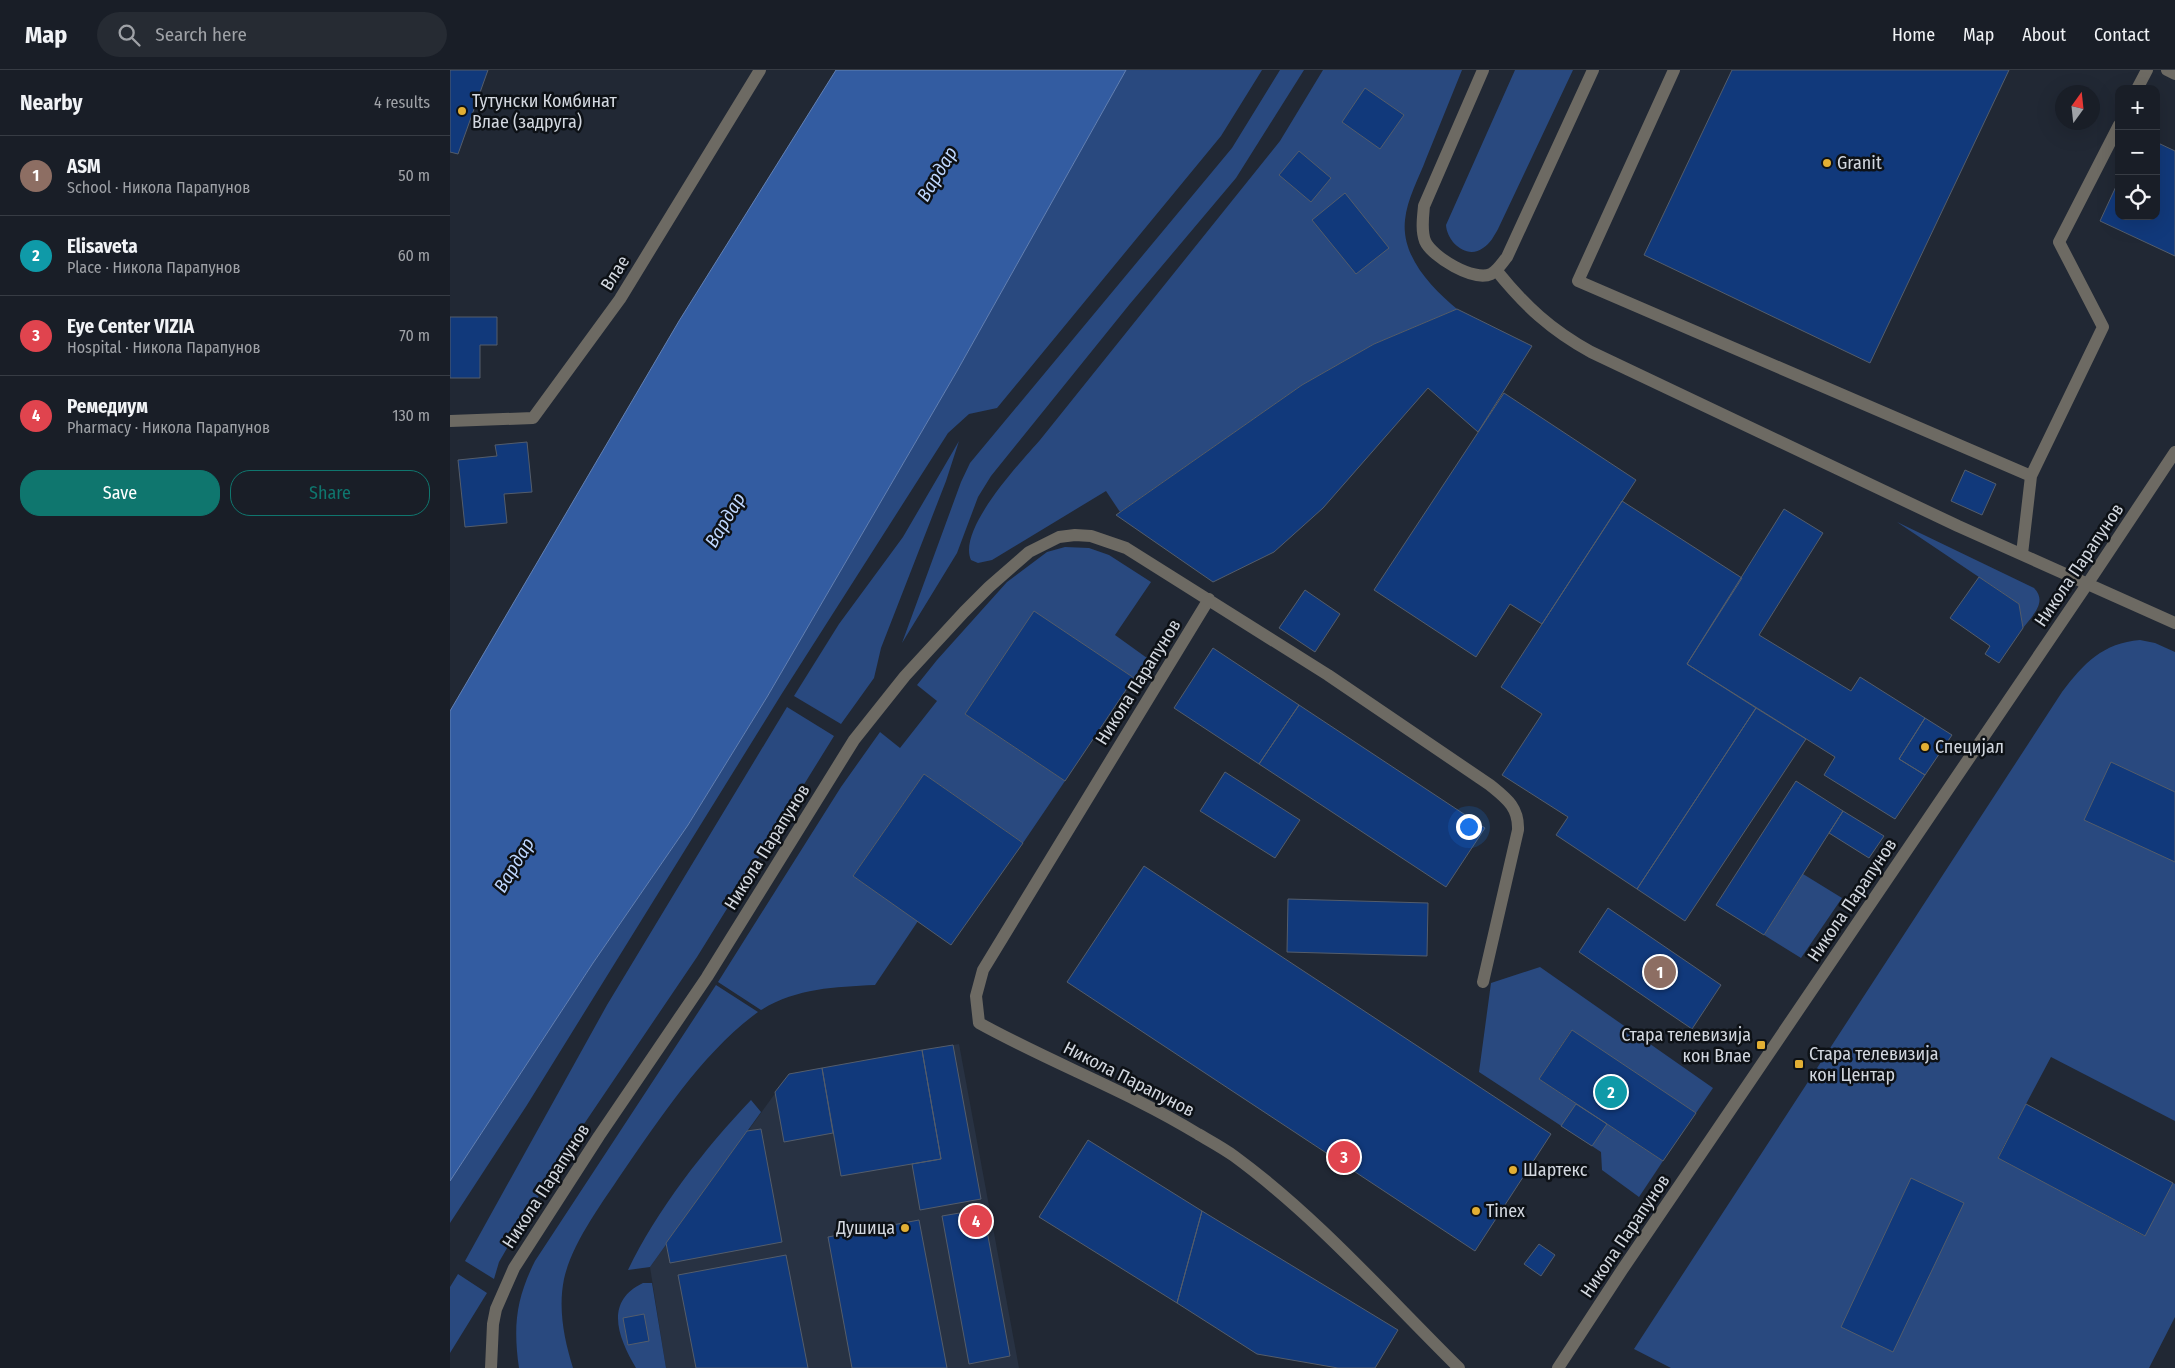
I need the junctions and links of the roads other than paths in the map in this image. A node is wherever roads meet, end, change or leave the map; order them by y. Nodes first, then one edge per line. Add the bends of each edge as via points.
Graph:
1 (760, 70) edge
2 (1483, 70) edge
3 (1593, 70) edge
4 (1674, 70) edge
5 (2147, 70) edge
6 (2167, 70) edge
7 (2175, 74) edge
8 (2140, 85) edge
9 (2117, 130) edge
10 (1496, 270) junction
11 (450, 421) edge
12 (2175, 452) edge
13 (2031, 476) junction
14 (2022, 554) junction
15 (2088, 584) junction
16 (1209, 599) junction
17 (2175, 623) edge
18 (1482, 982) dead end
19 (491, 1368) edge
20 (1459, 1368) edge
21 (1558, 1368) edge

1 - 11 street, Влае via 620,299 534,418
2 - 10 street via 1424,206 1422,226 1432,252 1458,268 1476,276
3 - 10 street via 1507,257
4 - 13 street via 1578,281
5 - 8 street
6 - 7 street
9 - 13 street via 2060,242 2103,327
10 - 14 street via 1541,319 1591,352
12 - 15 street, Никола Парапунов
13 - 14 street
14 - 15 street
15 - 17 street
15 - 21 street, Никола Парапунов
16 - 18 street, Никола Парапунов via 1490,785 1516,810 1518,830
16 - 19 street, Никола Парапунов via 1126,548 1091,536 1075,535 1059,537 1030,552 988,587 958,618 905,676 854,740 707,976 598,1136 514,1268 496,1309
16 - 20 street, Никола Парапунов via 983,970 976,996 979,1023 1008,1040 1164,1113 1233,1155 1300,1211

